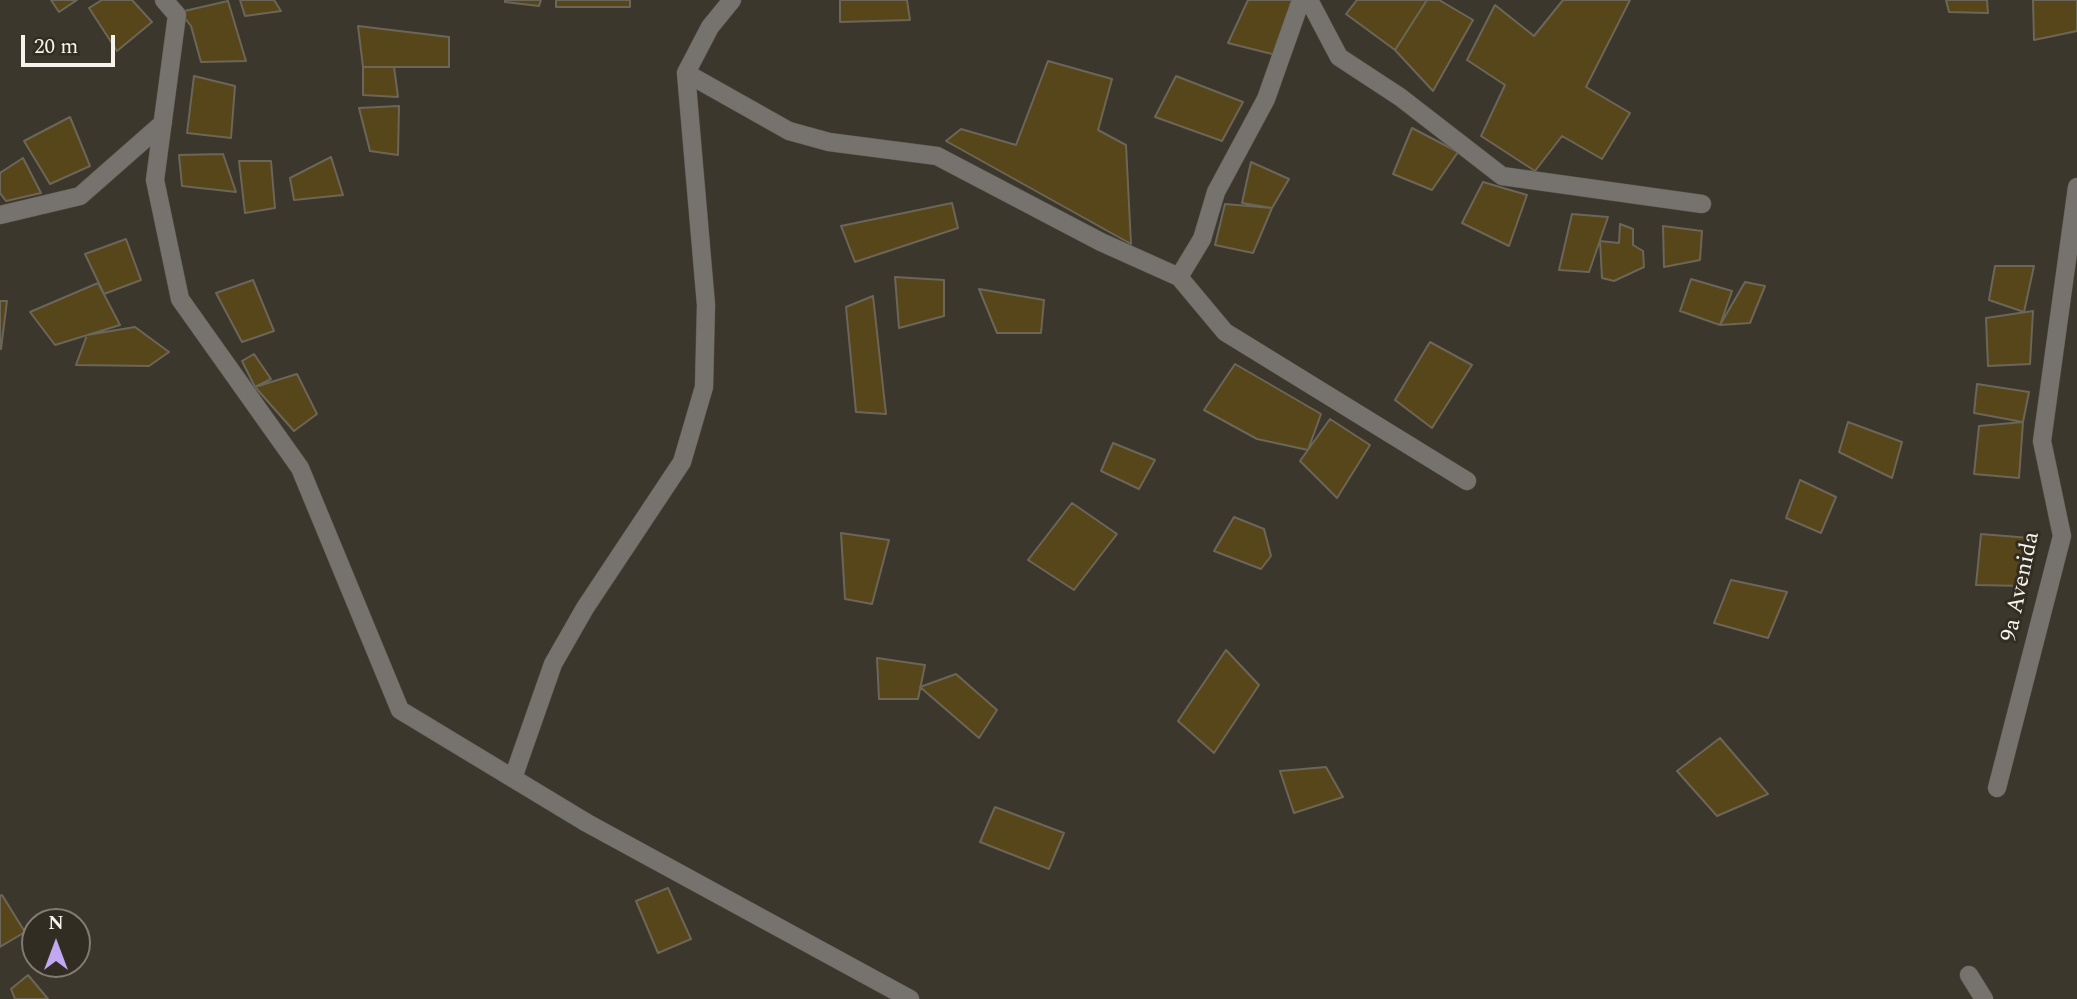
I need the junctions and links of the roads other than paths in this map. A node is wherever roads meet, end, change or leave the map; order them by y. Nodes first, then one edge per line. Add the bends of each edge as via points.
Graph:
1 (164, 0) edge
2 (732, 0) edge
3 (1301, 0) edge
4 (1309, 0) edge
5 (687, 73) junction
6 (163, 123) junction
7 (2077, 187) edge
8 (1702, 204) dead end
9 (0, 215) edge
10 (1179, 277) junction
11 (1467, 481) dead end
12 (513, 778) junction
13 (1997, 788) dead end
14 (1969, 975) dead end
15 (910, 999) edge
16 (1984, 999) edge

1 - 6 street via 177,15
2 - 5 street via 710,27
3 - 10 street via 1266,99 1216,192 1202,239
4 - 8 street via 1339,58 1400,97 1503,176
5 - 10 street via 789,131 829,142 937,156 1101,242
5 - 12 street via 706,305 704,387 682,462 553,664
6 - 9 street via 80,196
6 - 12 street via 155,180 180,299 300,468 400,710
7 - 13 street, 9a Avenida via 2042,441 2063,536
10 - 11 street via 1225,332
12 - 15 street
14 - 16 street

